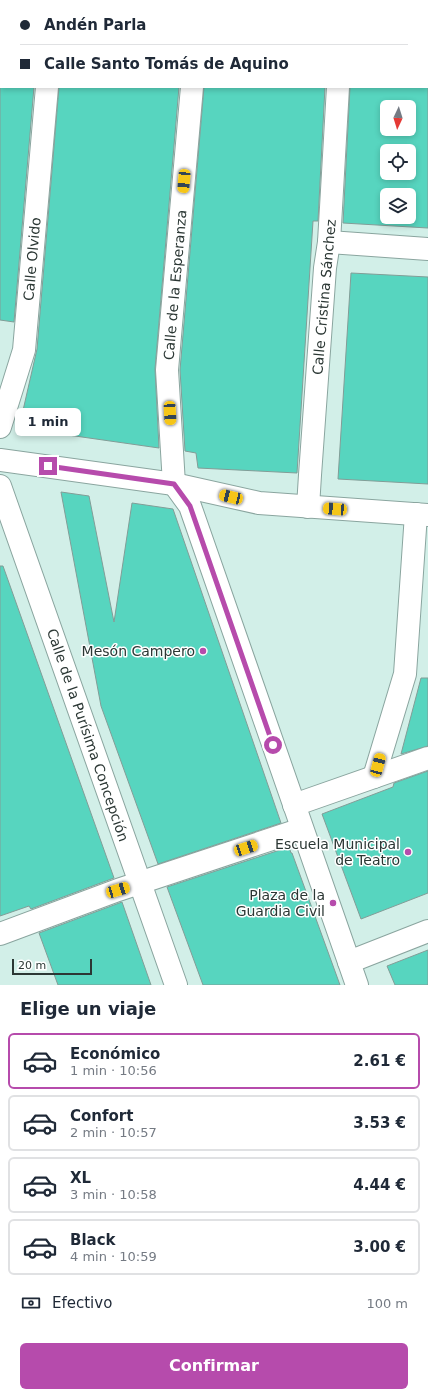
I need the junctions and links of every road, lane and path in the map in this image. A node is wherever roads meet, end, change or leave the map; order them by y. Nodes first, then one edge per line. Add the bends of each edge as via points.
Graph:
1 (47, 88) edge
2 (192, 88) edge
3 (338, 88) edge
4 (329, 242) junction
5 (428, 249) edge
6 (0, 427) edge
7 (0, 460) edge
8 (174, 484) junction
9 (0, 486) edge
10 (308, 507) junction
11 (422, 515) edge
12 (428, 758) edge
13 (374, 777) junction
14 (294, 804) junction
15 (302, 830) junction
16 (140, 883) junction
17 (428, 931) edge
18 (0, 934) edge
19 (349, 962) junction
20 (176, 985) edge
21 (357, 985) edge

1 - 6 street, Calle Olvido via 24,350
2 - 8 street, Calle de la Esperanza via 167,370
3 - 4 street, Calle Cristina Sánchez
4 - 5 street
4 - 10 street, Calle Cristina Sánchez
7 - 8 street
8 - 10 street via 259,503
8 - 14 street via 190,506
9 - 16 street, Calle de la Purísima Concepción
10 - 11 street
11 - 13 street via 405,674
12 - 13 street
13 - 14 street
14 - 15 street
15 - 16 street
15 - 19 street
16 - 18 street
16 - 20 street, Calle de la Purísima Concepción
17 - 19 street
19 - 21 street

